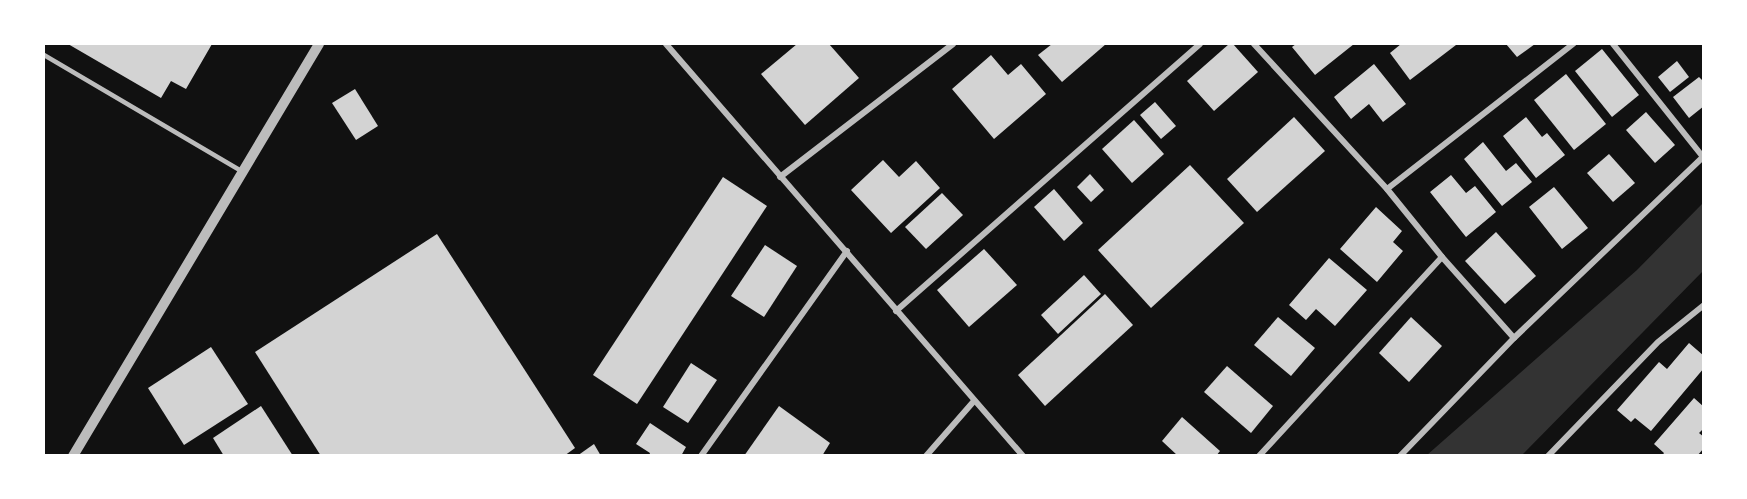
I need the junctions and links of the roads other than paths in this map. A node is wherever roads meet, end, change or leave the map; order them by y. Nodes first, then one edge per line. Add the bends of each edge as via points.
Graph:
1 (319, 44) edge
2 (666, 44) edge
3 (953, 44) edge
4 (1200, 44) edge
5 (1254, 44) edge
6 (1573, 44) edge
7 (1612, 44) edge
8 (44, 55) edge
9 (1703, 156) edge
10 (244, 172) junction
11 (780, 177) junction
12 (1387, 189) junction
13 (847, 251) junction
14 (1442, 257) junction
15 (1704, 305) edge
16 (896, 310) junction
17 (1514, 338) junction
18 (974, 401) junction
19 (73, 456) edge
20 (701, 456) edge
21 (926, 456) edge
22 (1023, 456) edge
23 (1259, 456) edge
24 (1400, 456) edge
25 (1548, 456) edge

1 - 10 street
2 - 11 street
3 - 11 street
4 - 16 street
5 - 12 street
6 - 12 street
7 - 9 street
8 - 10 lane
9 - 17 street
10 - 19 street
11 - 13 street
12 - 14 street
13 - 16 street
13 - 20 street
14 - 17 street
14 - 23 street
15 - 25 street via 1658,342
16 - 18 street
17 - 24 street
18 - 21 street
18 - 22 street

